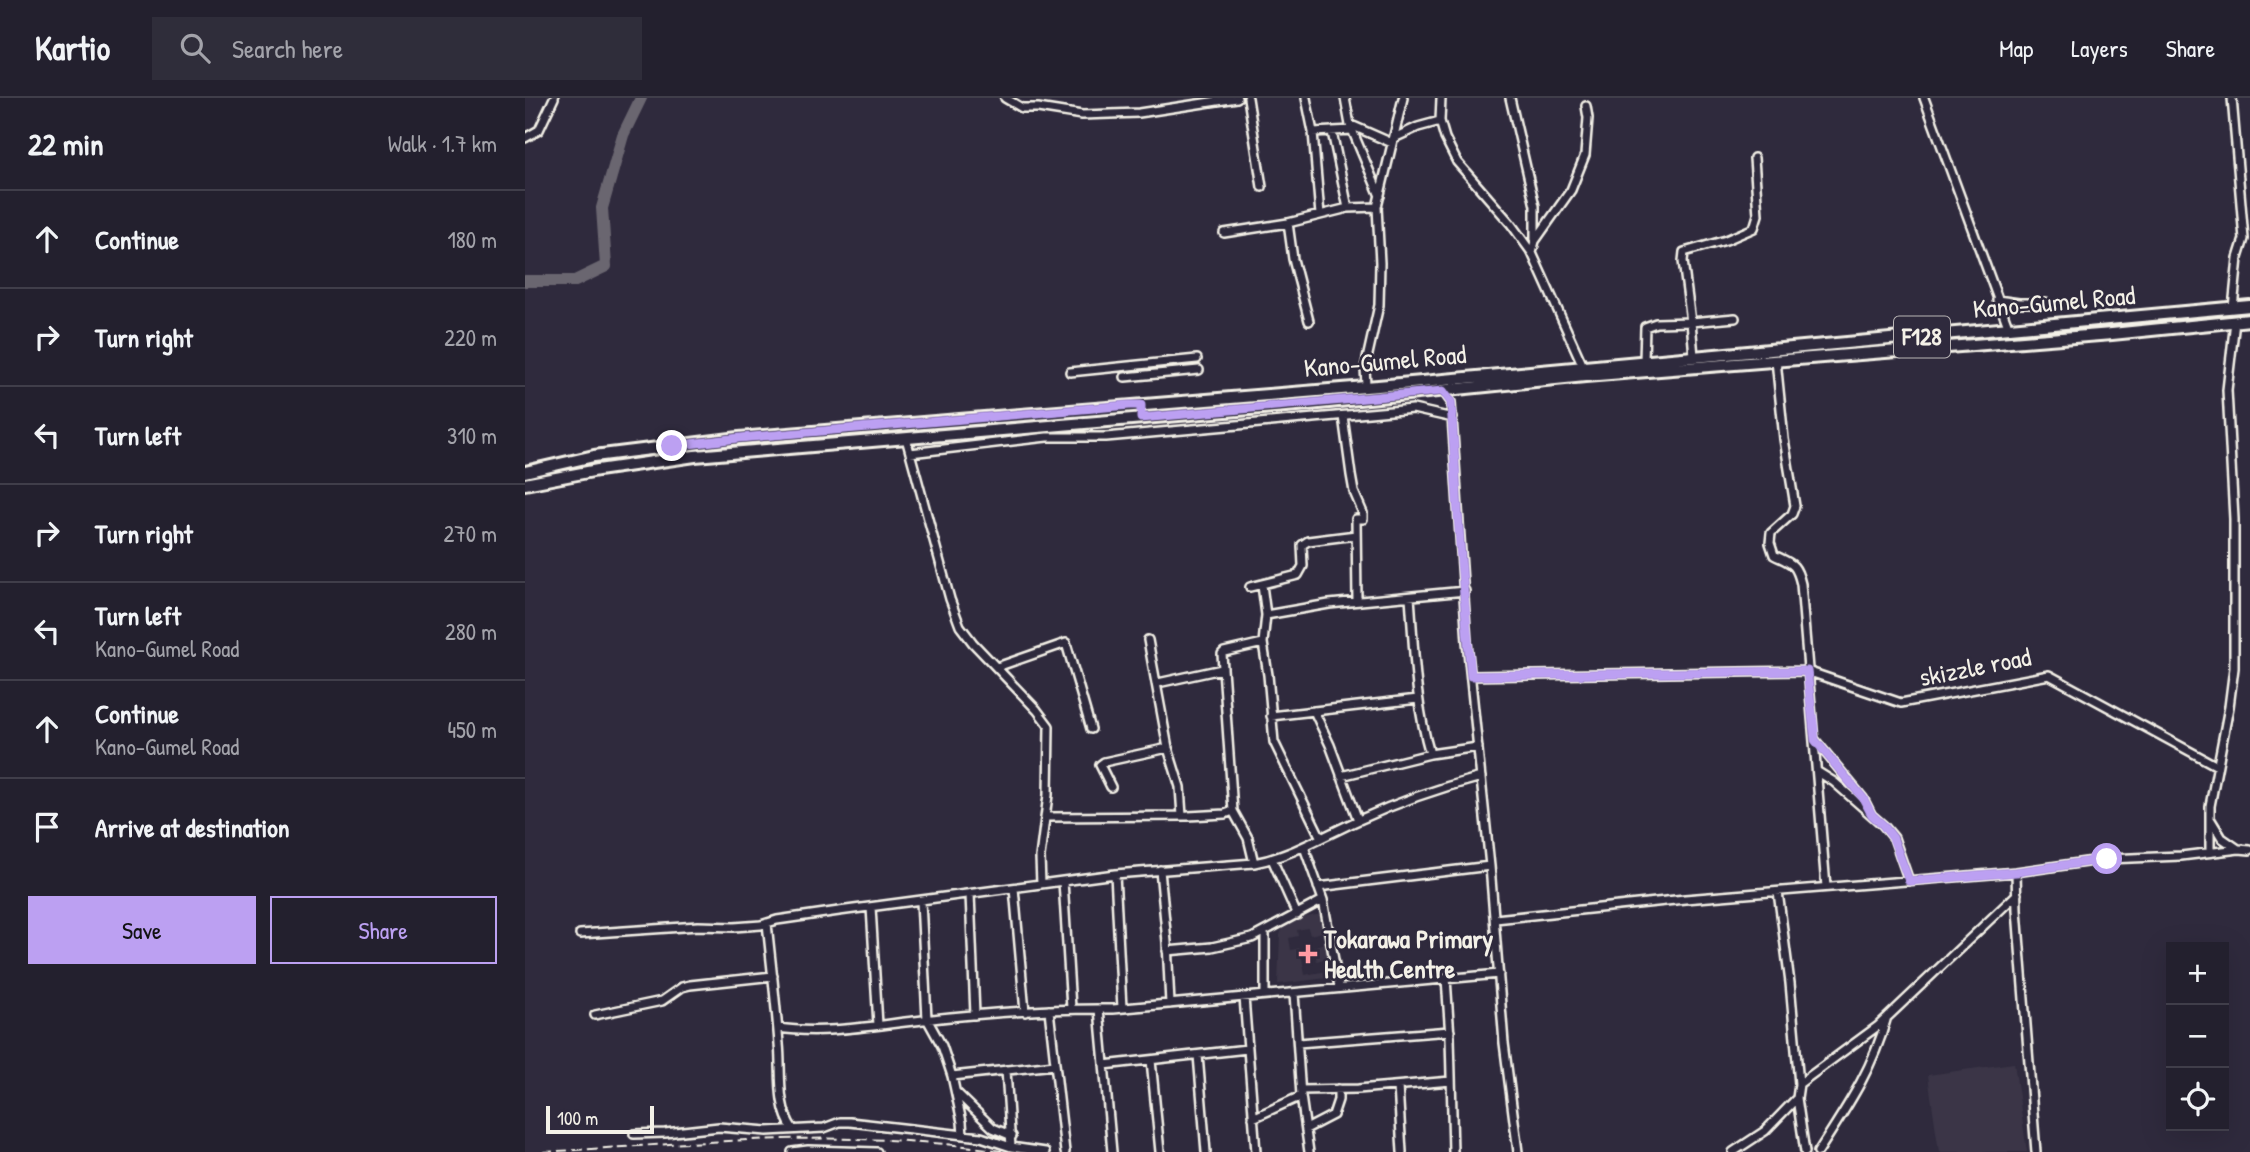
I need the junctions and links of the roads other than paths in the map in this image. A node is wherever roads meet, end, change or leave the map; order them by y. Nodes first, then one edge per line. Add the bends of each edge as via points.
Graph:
1 (554, 98) edge
2 (1005, 98) edge
3 (1237, 98) edge
4 (1248, 98) edge
5 (1306, 98) edge
6 (1345, 98) edge
7 (1403, 98) edge
8 (1441, 98) edge
9 (1510, 98) edge
10 (1924, 98) edge
11 (2232, 98) edge
12 (1189, 101) edge
13 (1586, 106) dead end
14 (1440, 121) junction
15 (1352, 127) junction
16 (1313, 132) junction
17 (1332, 132) junction
18 (526, 137) edge
19 (1393, 140) junction
20 (1754, 159) dead end
21 (1262, 187) dead end
22 (1380, 196) junction
23 (1377, 207) junction
24 (1348, 208) junction
25 (1320, 215) junction
26 (1287, 223) junction
27 (1224, 233) dead end
28 (1535, 241) junction
29 (1532, 253) junction
30 (1997, 300) junction
31 (2046, 303) dead end
32 (2250, 306) edge
33 (2233, 308) junction
34 (1735, 318) dead end
35 (2250, 320) edge
36 (1309, 321) dead end
37 (1691, 321) junction
38 (2235, 321) junction
39 (2009, 329) junction
40 (1695, 356) junction
41 (1196, 359) dead end
42 (1644, 360) junction
43 (1776, 360) junction
44 (1666, 364) junction
45 (1583, 366) junction
46 (1199, 370) dead end
47 (1070, 372) dead end
48 (1125, 377) dead end
49 (1366, 385) junction
50 (1443, 391) junction
51 (1141, 405) junction
52 (1343, 415) junction
53 (1141, 418) junction
54 (1453, 418) junction
55 (906, 438) junction
56 (910, 453) junction
57 (594, 456) junction
58 (598, 470) junction
59 (525, 472) edge
60 (525, 484) edge
61 (1356, 536) junction
62 (1262, 584) junction
63 (1250, 587) dead end
64 (1465, 591) junction
65 (1410, 597) junction
66 (1357, 601) junction
67 (1266, 615) junction
68 (1148, 640) dead end
69 (1263, 643) junction
70 (997, 667) junction
71 (1222, 669) junction
72 (1807, 671) junction
73 (1471, 676) junction
74 (1158, 683) junction
75 (1418, 699) junction
76 (1314, 711) junction
77 (1271, 716) junction
78 (1091, 729) dead end
79 (1815, 740) junction
80 (1478, 747) junction
81 (1168, 748) junction
82 (1430, 754) junction
83 (2217, 766) junction
84 (1818, 772) junction
85 (1341, 776) junction
86 (1481, 777) junction
87 (1111, 787) dead end
88 (1233, 811) junction
89 (1872, 815) junction
90 (2209, 815) junction
91 (1182, 816) junction
92 (1046, 817) junction
93 (1358, 820) junction
94 (1321, 838) junction
95 (1304, 847) junction
96 (2239, 849) junction
97 (2250, 850) edge
98 (2210, 851) junction
99 (1272, 859) junction
100 (1254, 863) junction
101 (1490, 866) junction
102 (1160, 870) junction
103 (2016, 872) junction
104 (1115, 874) junction
105 (1063, 881) junction
106 (1909, 881) junction
107 (1041, 884) junction
108 (1318, 887) junction
109 (1826, 887) junction
110 (1014, 888) junction
111 (1778, 892) junction
112 (970, 894) junction
113 (2017, 894) junction
114 (1323, 900) junction
115 (921, 901) junction
116 (871, 907) junction
117 (1297, 915) junction
118 (1495, 919) junction
119 (767, 923) junction
120 (1265, 932) junction
121 (580, 934) dead end
122 (1167, 951) junction
123 (1499, 974) junction
124 (773, 976) junction
125 (1446, 978) junction
126 (1339, 988) junction
127 (1294, 993) junction
128 (1265, 994) junction
129 (1244, 997) junction
130 (1170, 1004) junction
131 (1071, 1008) junction
132 (1122, 1008) junction
133 (1099, 1009) junction
134 (1049, 1010) junction
135 (1025, 1012) junction
136 (595, 1015) dead end
137 (975, 1015) junction
138 (927, 1019) junction
139 (1886, 1019) junction
140 (878, 1025) junction
141 (778, 1028) junction
142 (1450, 1031) junction
143 (1298, 1043) junction
144 (1247, 1049) junction
145 (1198, 1055) junction
146 (1151, 1060) junction
147 (1055, 1065) junction
148 (1104, 1065) junction
149 (1006, 1070) junction
150 (951, 1076) junction
151 (1451, 1081) junction
152 (1799, 1084) junction
153 (1398, 1086) junction
154 (1338, 1089) junction
155 (956, 1091) junction
156 (1301, 1093) junction
157 (1797, 1098) junction
158 (1254, 1118) junction
159 (786, 1121) junction
160 (793, 1129) junction
161 (1306, 1129) junction
162 (780, 1130) junction
163 (634, 1134) dead end
164 (963, 1135) junction
165 (1012, 1136) junction
166 (1011, 1147) junction
167 (832, 1151) edge
168 (863, 1151) edge
169 (792, 1152) edge
170 (877, 1152) edge
171 (1045, 1152) edge
172 (1065, 1152) edge
173 (1112, 1152) edge
174 (1160, 1152) edge
175 (1206, 1152) edge
176 (1256, 1152) edge
177 (1309, 1152) edge
178 (1402, 1152) edge
179 (1453, 1152) edge
180 (1518, 1152) edge
181 (1733, 1152) edge
182 (1805, 1152) edge
183 (1818, 1152) edge
184 (2036, 1152) edge

1 - 18 street via 539,130
2 - 12 street via 1022,108 1082,115 1122,115
3 - 12 street
4 - 21 street
5 - 16 street
6 - 15 street
7 - 19 street
8 - 14 street
9 - 28 street via 1535,206
10 - 30 street
11 - 33 street via 2244,239
13 - 28 street via 1585,156 1571,190
14 - 19 street
14 - 29 street via 1457,162
15 - 17 street
15 - 19 street
15 - 22 street
16 - 17 street
16 - 25 street
17 - 24 street
19 - 22 street
20 - 37 street via 1758,215 1754,228 1684,252
22 - 23 street
23 - 24 street
23 - 49 street via 1380,289
24 - 25 street
25 - 26 street
26 - 27 street
26 - 36 street
28 - 29 street
29 - 45 street
30 - 31 street
30 - 39 street
32 - 33 main road, Kano-Gumel Road / F128
33 - 39 main road, Kano-Gumel Road / F128
34 - 37 street
35 - 38 main road, Kano-Gumel Road / F128
37 - 40 street
37 - 42 street via 1645,327
38 - 43 main road, Kano-Gumel Road / F128
38 - 83 street via 2227,390 2234,519 2234,668
39 - 40 main road, Kano-Gumel Road / F128
40 - 44 main road, Kano-Gumel Road / F128
41 - 47 street
42 - 44 main road, Kano-Gumel Road / F128
42 - 45 main road, Kano-Gumel Road / F128
43 - 44 main road, Kano-Gumel Road / F128
43 - 72 street via 1795,506 1771,533 1770,543 1774,555 1798,569
44 - 50 main road, Kano-Gumel Road / F128
45 - 49 main road, Kano-Gumel Road / F128
46 - 48 street
49 - 51 main road, Kano-Gumel Road / F128
50 - 53 main road, Kano-Gumel Road / F128
50 - 54 street via 1451,402
51 - 53 main road
51 - 57 main road, Kano-Gumel Road / F128 via 739,438
52 - 54 street via 1413,409
52 - 56 street via 1106,437 1023,439
52 - 61 street via 1353,484 1363,513 1363,519 1356,519
53 - 55 main road, Kano-Gumel Road / F128
54 - 64 street
55 - 56 street
55 - 58 main road, Kano-Gumel Road / F128 via 695,456
56 - 70 street via 950,599 965,633
57 - 58 main road
57 - 59 main road, Kano-Gumel Road / F128
58 - 60 main road, Kano-Gumel Road / F128
61 - 62 street via 1308,541 1302,545 1303,566 1298,575
61 - 66 street
62 - 63 street
62 - 67 street
64 - 65 street
64 - 73 street
65 - 66 street
65 - 75 street
66 - 67 street
67 - 69 street
68 - 74 street
69 - 71 street via 1224,652
69 - 77 street
70 - 78 street via 1066,643
70 - 92 street via 1049,726
71 - 74 street
71 - 88 street
72 - 73 street, skizzle road
72 - 79 street
72 - 83 street, skizzle road via 1901,703 2049,675
73 - 80 street
74 - 81 street
75 - 76 street
75 - 82 street
76 - 77 street
76 - 85 street
77 - 94 street via 1274,742
79 - 84 street
79 - 89 street
80 - 82 street
80 - 86 street
81 - 87 street via 1104,762 1100,765
81 - 91 street via 1180,787
82 - 85 street
83 - 90 street
84 - 89 street
84 - 109 street
85 - 93 street
86 - 93 street via 1413,797
86 - 101 street
88 - 91 street
88 - 100 street via 1248,838
89 - 106 street via 1893,838
90 - 96 street via 2217,832
90 - 98 street
91 - 92 street
92 - 107 street
93 - 94 street
94 - 95 street
95 - 99 street
95 - 108 street
96 - 97 street
96 - 98 street
98 - 103 street
99 - 100 street
99 - 117 street
100 - 102 street
101 - 108 street
101 - 118 street
102 - 104 street
102 - 122 street
103 - 106 street
103 - 113 street
104 - 105 street
104 - 132 street
105 - 107 street
105 - 131 street
106 - 109 street
107 - 110 street
108 - 114 street
109 - 111 street
110 - 112 street
110 - 135 street
111 - 118 street
111 - 152 street
112 - 115 street
112 - 137 street
113 - 139 street
113 - 184 street
114 - 117 street
114 - 126 street
115 - 116 street
115 - 138 street
116 - 119 street
116 - 140 street
117 - 120 street
118 - 123 street
119 - 121 street
119 - 124 street
120 - 122 street via 1239,942
120 - 128 street
122 - 130 street
123 - 125 street
123 - 180 street
124 - 136 street via 690,985 662,1001
124 - 141 street
125 - 126 street
125 - 142 street
126 - 127 street
127 - 128 street
127 - 143 street
128 - 129 street
129 - 130 street
129 - 144 street
130 - 132 street
131 - 133 street
131 - 134 street
132 - 133 street
133 - 148 street
134 - 135 street
134 - 147 street
135 - 137 street
137 - 138 street
138 - 140 street
138 - 150 street
139 - 152 street
139 - 183 street via 1861,1083
140 - 141 street via 815,1031
141 - 159 street
142 - 143 street
142 - 151 street
143 - 156 street
144 - 145 street
144 - 158 street
145 - 146 street
145 - 175 street
146 - 148 street
146 - 174 street
147 - 149 street
147 - 172 street
148 - 173 street
149 - 150 street
149 - 165 street
150 - 155 street
151 - 153 street
151 - 179 street
152 - 157 street
153 - 154 street
153 - 178 street
154 - 156 street
154 - 161 street via 1333,1115
155 - 164 street
155 - 165 street via 993,1128
156 - 158 street
156 - 161 street
157 - 181 street via 1765,1131
157 - 182 street
158 - 176 street
159 - 160 street
159 - 162 street
160 - 162 street
160 - 164 street via 850,1122
161 - 177 street
162 - 163 street via 719,1127
164 - 166 street
165 - 166 street
166 - 171 street
167 - 168 street
167 - 169 street
168 - 170 street

